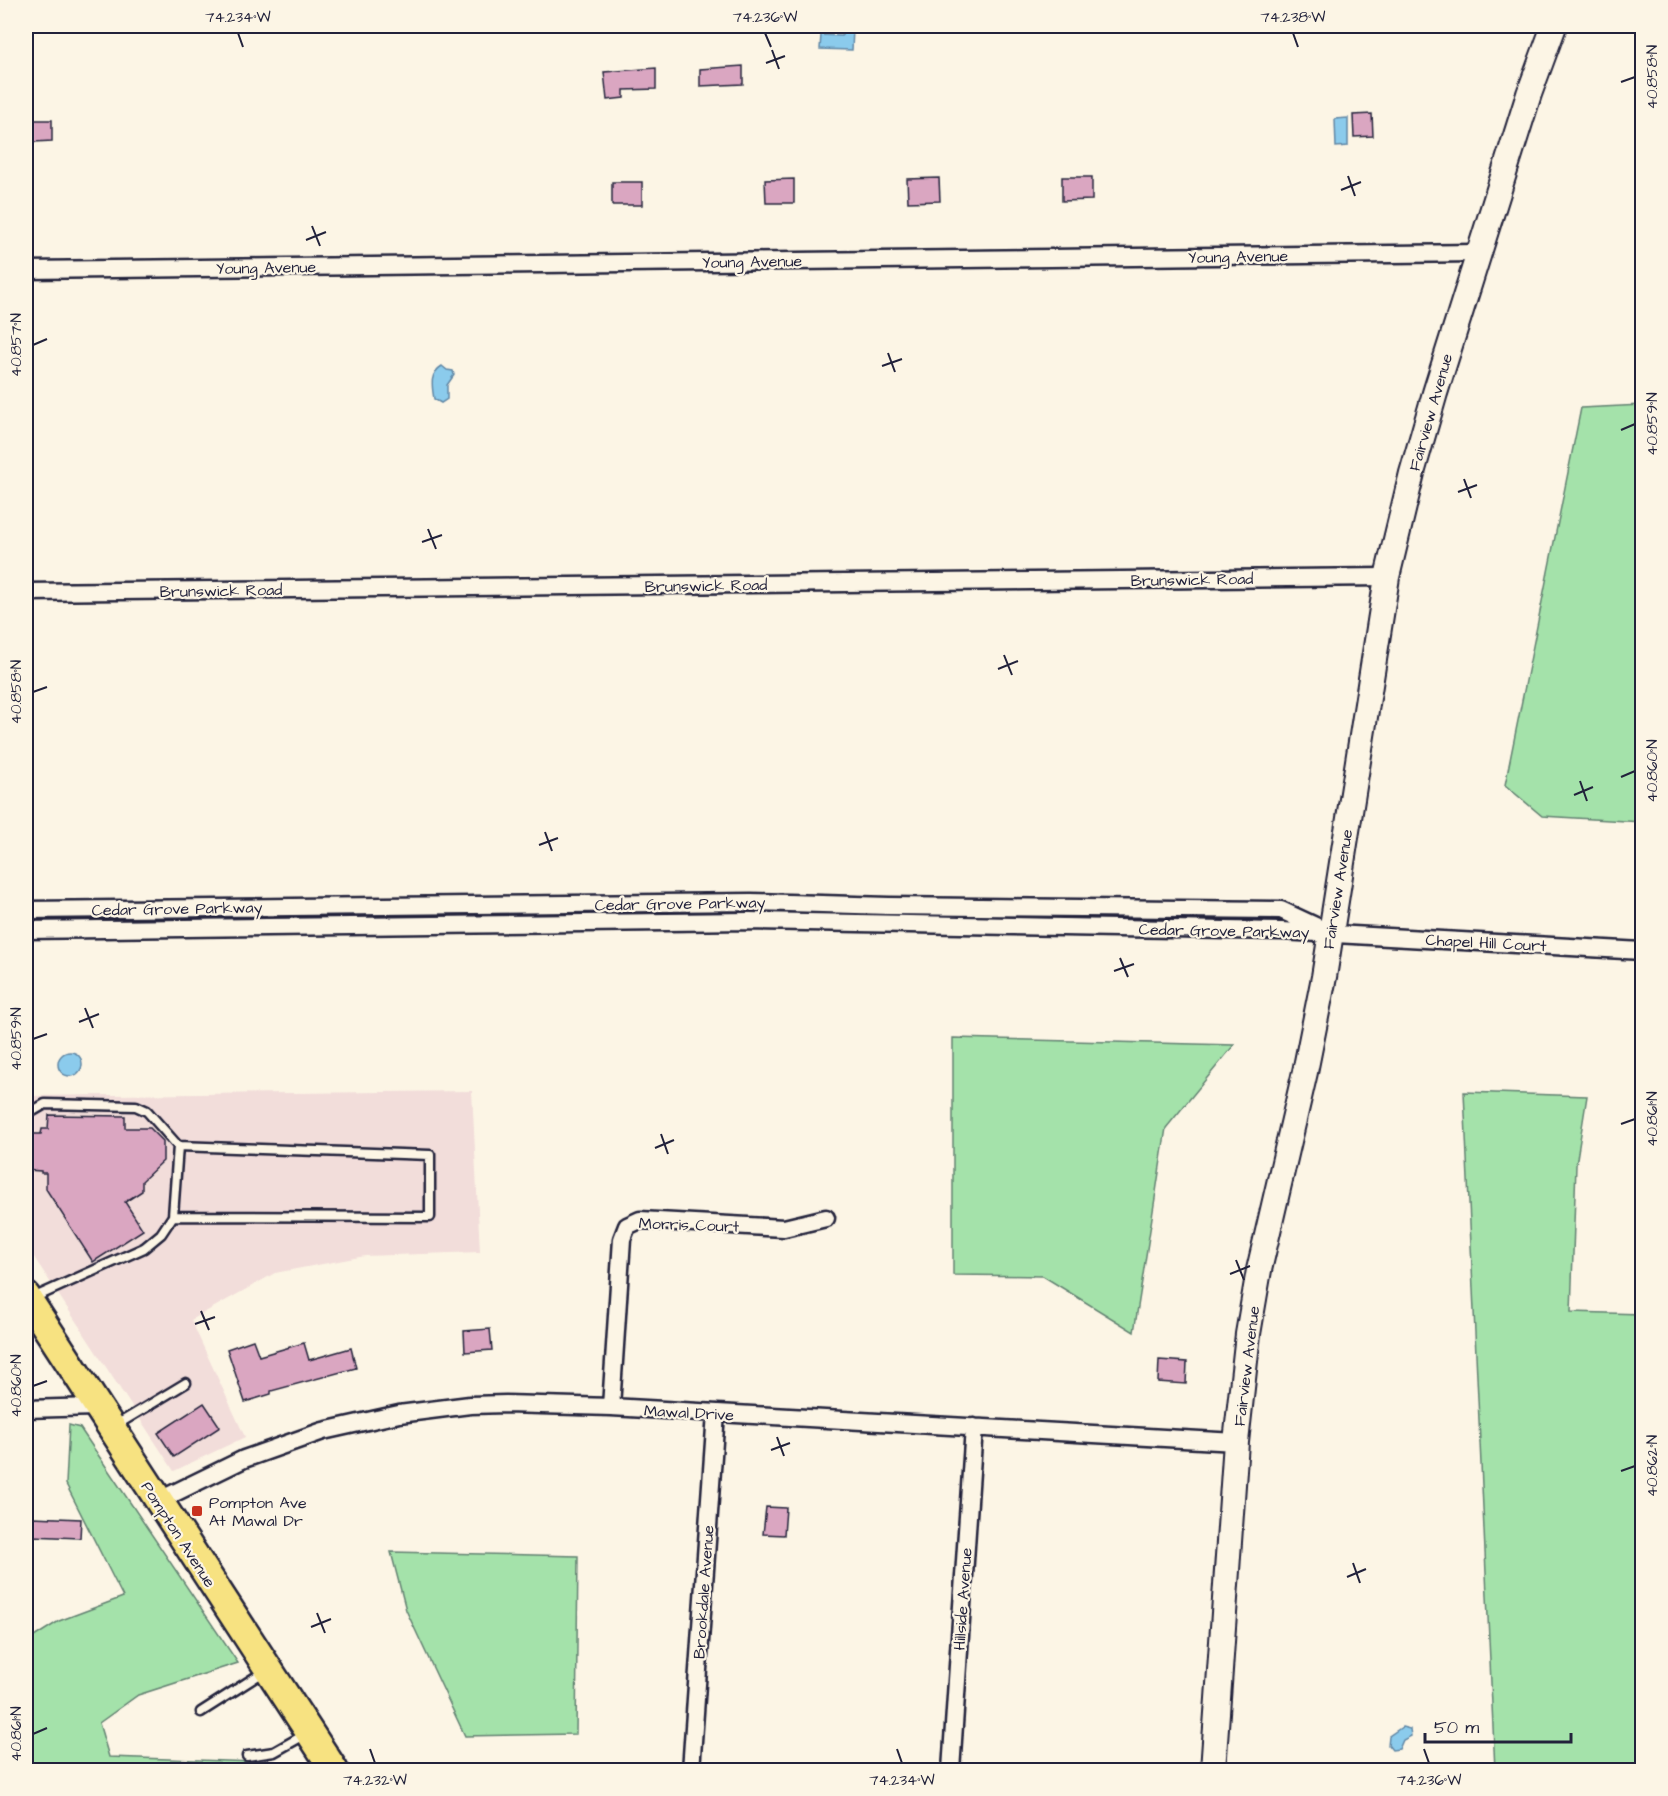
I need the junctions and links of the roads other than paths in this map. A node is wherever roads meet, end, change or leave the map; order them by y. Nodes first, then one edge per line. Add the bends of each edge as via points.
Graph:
1 (1554, 26) edge
2 (1478, 253) junction
3 (26, 270) edge
4 (1388, 577) junction
5 (26, 592) edge
6 (809, 903) junction
7 (552, 905) junction
8 (306, 907) junction
9 (1059, 908) junction
10 (26, 910) edge
11 (47, 910) junction
12 (808, 922) junction
13 (552, 923) junction
14 (307, 926) junction
15 (1059, 927) junction
16 (26, 930) edge
17 (48, 930) junction
18 (1330, 933) junction
19 (1642, 951) edge
20 (26, 1115) edge
21 (178, 1146) junction
22 (173, 1216) junction
23 (826, 1218) dead end
24 (27, 1298) edge
25 (186, 1383) dead end
26 (611, 1407) junction
27 (26, 1409) edge
28 (716, 1413) junction
29 (103, 1417) junction
30 (974, 1427) junction
31 (1236, 1442) junction
32 (158, 1501) junction
33 (268, 1669) junction
34 (201, 1712) dead end
35 (309, 1733) junction
36 (247, 1756) dead end
37 (334, 1770) edge
38 (691, 1770) edge
39 (951, 1770) edge
40 (1213, 1770) edge

1 - 2 main road, Fairview Avenue
2 - 3 street, Young Avenue
2 - 4 main road, Fairview Avenue via 1412,473
4 - 5 street, Brunswick Road
4 - 18 main road, Fairview Avenue
6 - 7 street, Cedar Grove Parkway
6 - 9 street, Cedar Grove Parkway
6 - 12 street
7 - 8 street, Cedar Grove Parkway
7 - 13 street
8 - 11 street, Cedar Grove Parkway
8 - 14 street
9 - 15 street
9 - 18 street, Cedar Grove Parkway via 1281,910
10 - 11 street, Cedar Grove Parkway
11 - 17 street
12 - 13 street, Cedar Grove Parkway
12 - 15 street, Cedar Grove Parkway
13 - 14 street, Cedar Grove Parkway
14 - 17 street, Cedar Grove Parkway
15 - 18 street, Cedar Grove Parkway
16 - 17 street, Cedar Grove Parkway
18 - 19 street, Chapel Hill Court
18 - 31 main road, Fairview Avenue via 1305,1072 1259,1270
20 - 21 lane via 45,1104 136,1106 147,1110
21 - 22 lane
21 - 22 lane via 430,1155 430,1217
22 - 24 lane via 161,1234 144,1248
23 - 26 street, Morris Court via 784,1228 640,1220 627,1226 621,1239
24 - 29 main road, Pompton Avenue
25 - 29 lane
26 - 28 street, Mawal Drive
26 - 32 street, Mawal Drive via 470,1405 364,1421 244,1459
27 - 29 street
28 - 30 street, Mawal Drive
28 - 38 street, Brookdale Avenue
29 - 32 main road, Pompton Avenue
30 - 31 street, Mawal Drive
30 - 39 street, Hillside Avenue
31 - 40 main road, Fairview Avenue
32 - 33 main road, Pompton Avenue
33 - 34 lane
33 - 35 main road, Pompton Avenue
35 - 36 lane via 274,1752
35 - 37 main road, Pompton Avenue

